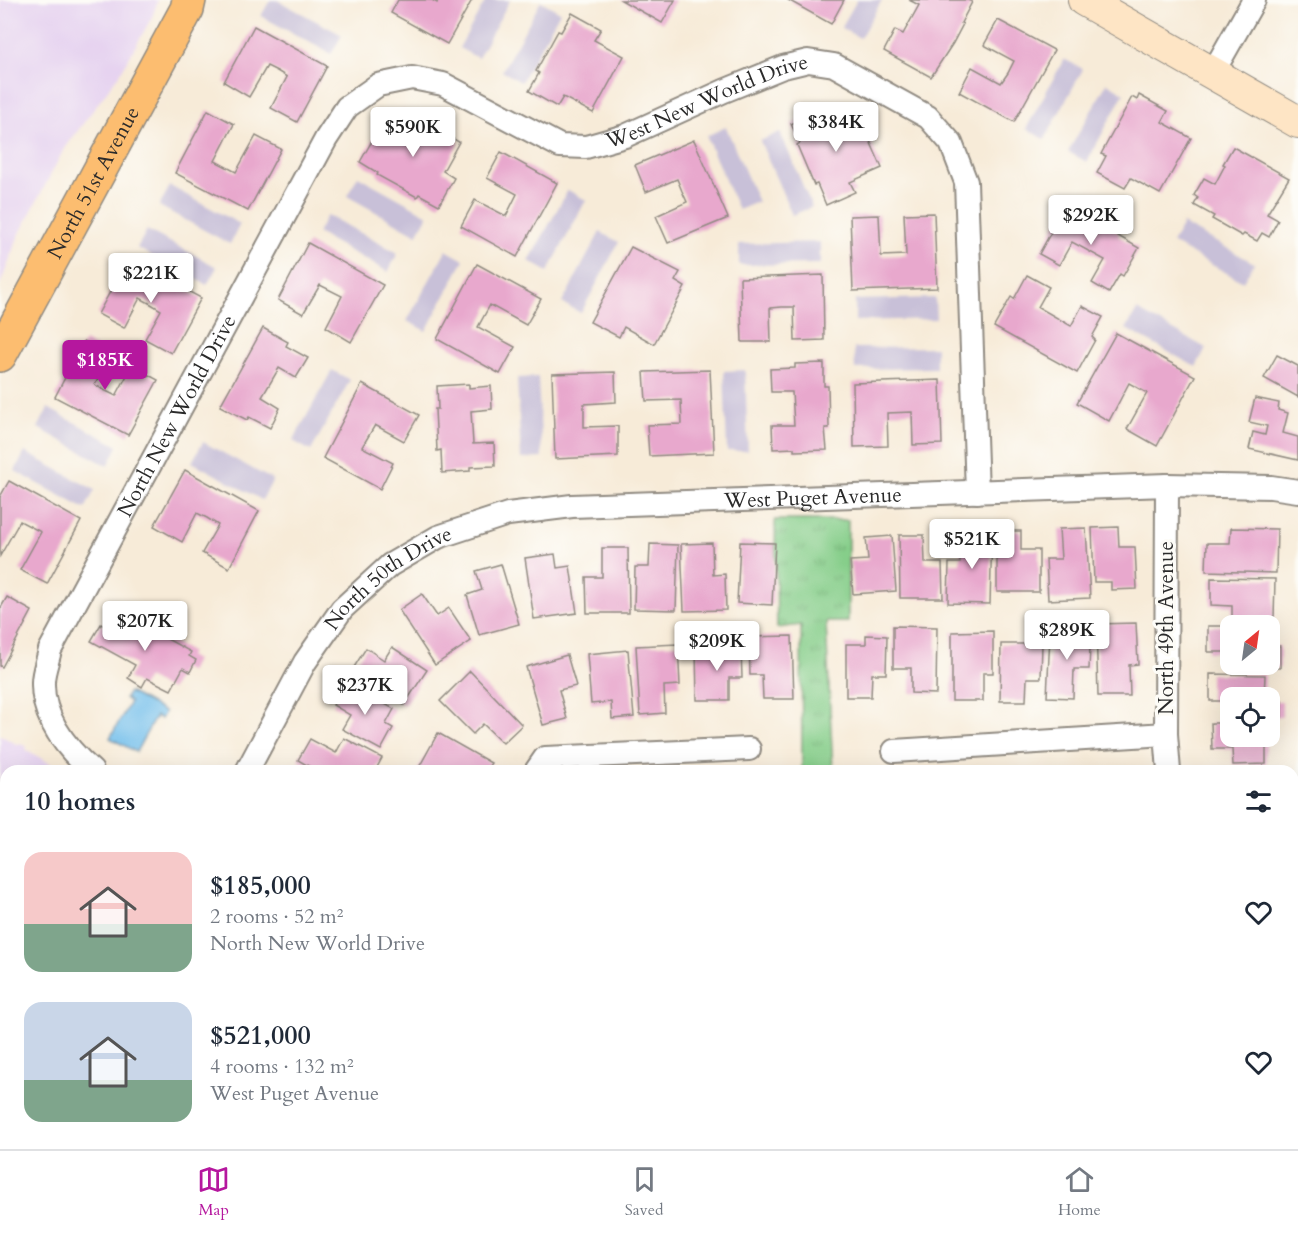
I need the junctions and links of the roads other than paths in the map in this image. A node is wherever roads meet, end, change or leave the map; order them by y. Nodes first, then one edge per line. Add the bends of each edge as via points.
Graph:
1 (1084, 0) edge
2 (1254, 0) edge
3 (191, 3) edge
4 (1212, 74) junction
5 (390, 83) joint
6 (1298, 122) edge
7 (0, 355) edge
8 (1167, 485) junction
9 (1298, 491) edge
10 (977, 492) junction
11 (508, 514) joint
12 (1166, 734) junction
13 (749, 749) dead end
14 (894, 751) dead end
15 (85, 765) edge
16 (250, 765) edge
17 (540, 765) edge
18 (1169, 765) edge

1 - 4 main road
2 - 4 street
3 - 7 main road, North 51st Avenue
4 - 6 main road
5 - 10 street, West New World Drive via 412,78 443,84 560,146 586,147 625,136 724,91 808,60 834,65 928,117 951,143 966,182
5 - 15 street, North New World Drive via 378,86 347,107 326,139 50,650 43,682 46,708 63,740
8 - 9 street, West Puget Avenue
8 - 10 street, West Puget Avenue
8 - 12 street, North 49th Avenue
10 - 11 street, West Puget Avenue via 572,506
11 - 16 street, North 50th Drive via 438,537 390,565 342,609 305,662
12 - 14 street
12 - 18 street, North 49th Avenue
13 - 17 street via 545,759

